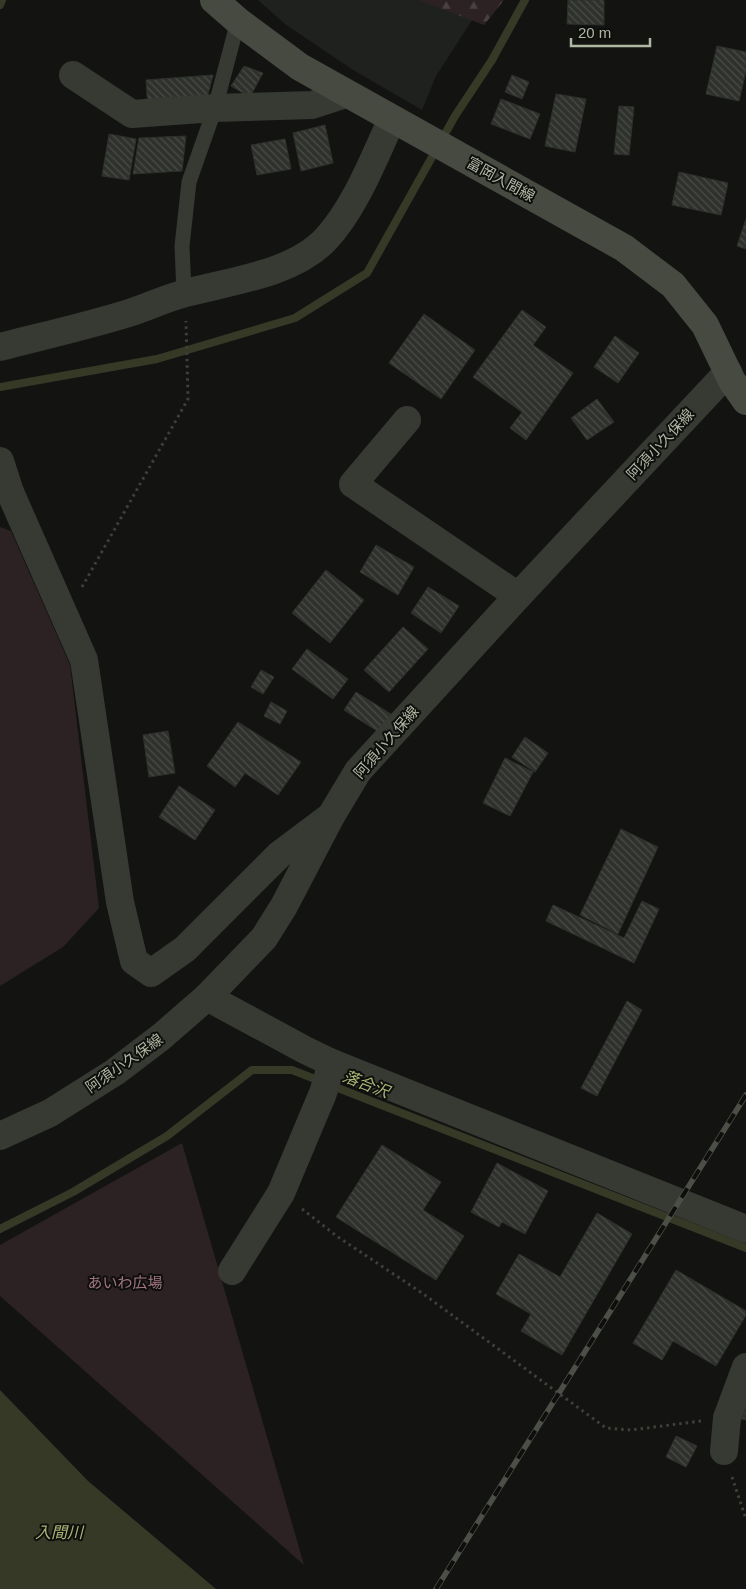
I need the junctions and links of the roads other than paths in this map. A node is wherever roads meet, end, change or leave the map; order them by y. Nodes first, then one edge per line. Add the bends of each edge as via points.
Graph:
1 (214, 0) edge
2 (238, 21) junction
3 (73, 75) dead end
4 (346, 94) junction
5 (215, 108) junction
6 (401, 124) junction
7 (184, 293) junction
8 (0, 347) edge
9 (738, 378) edge
10 (407, 420) dead end
11 (0, 461) edge
12 (518, 596) junction
13 (331, 816) junction
14 (207, 997) junction
15 (329, 1076) junction
16 (0, 1136) edge
17 (746, 1229) edge
18 (232, 1271) dead end
19 (746, 1367) edge
20 (724, 1451) road end

1 - 2 main road, 富岡入間線
2 - 4 main road, 富岡入間線 via 300,67
2 - 5 lane
3 - 5 street via 132,114
4 - 5 street via 312,105
4 - 6 main road, 富岡入間線
5 - 7 lane via 189,182 182,246
6 - 7 street via 344,216 326,239 310,252 268,273
6 - 9 main road, 富岡入間線 via 624,248 673,285 705,325
7 - 8 street via 128,313
9 - 12 street, 阿須小久保線
10 - 12 street via 353,484
11 - 13 street via 10,492 84,660 120,902 134,961 151,973 185,949 279,855
12 - 13 street, 阿須小久保線 via 358,771
13 - 14 street, 阿須小久保線 via 264,938
14 - 15 street via 306,1050
14 - 16 street, 阿須小久保線 via 114,1072 50,1113
15 - 17 street
15 - 18 street via 282,1193
19 - 20 street via 726,1418

